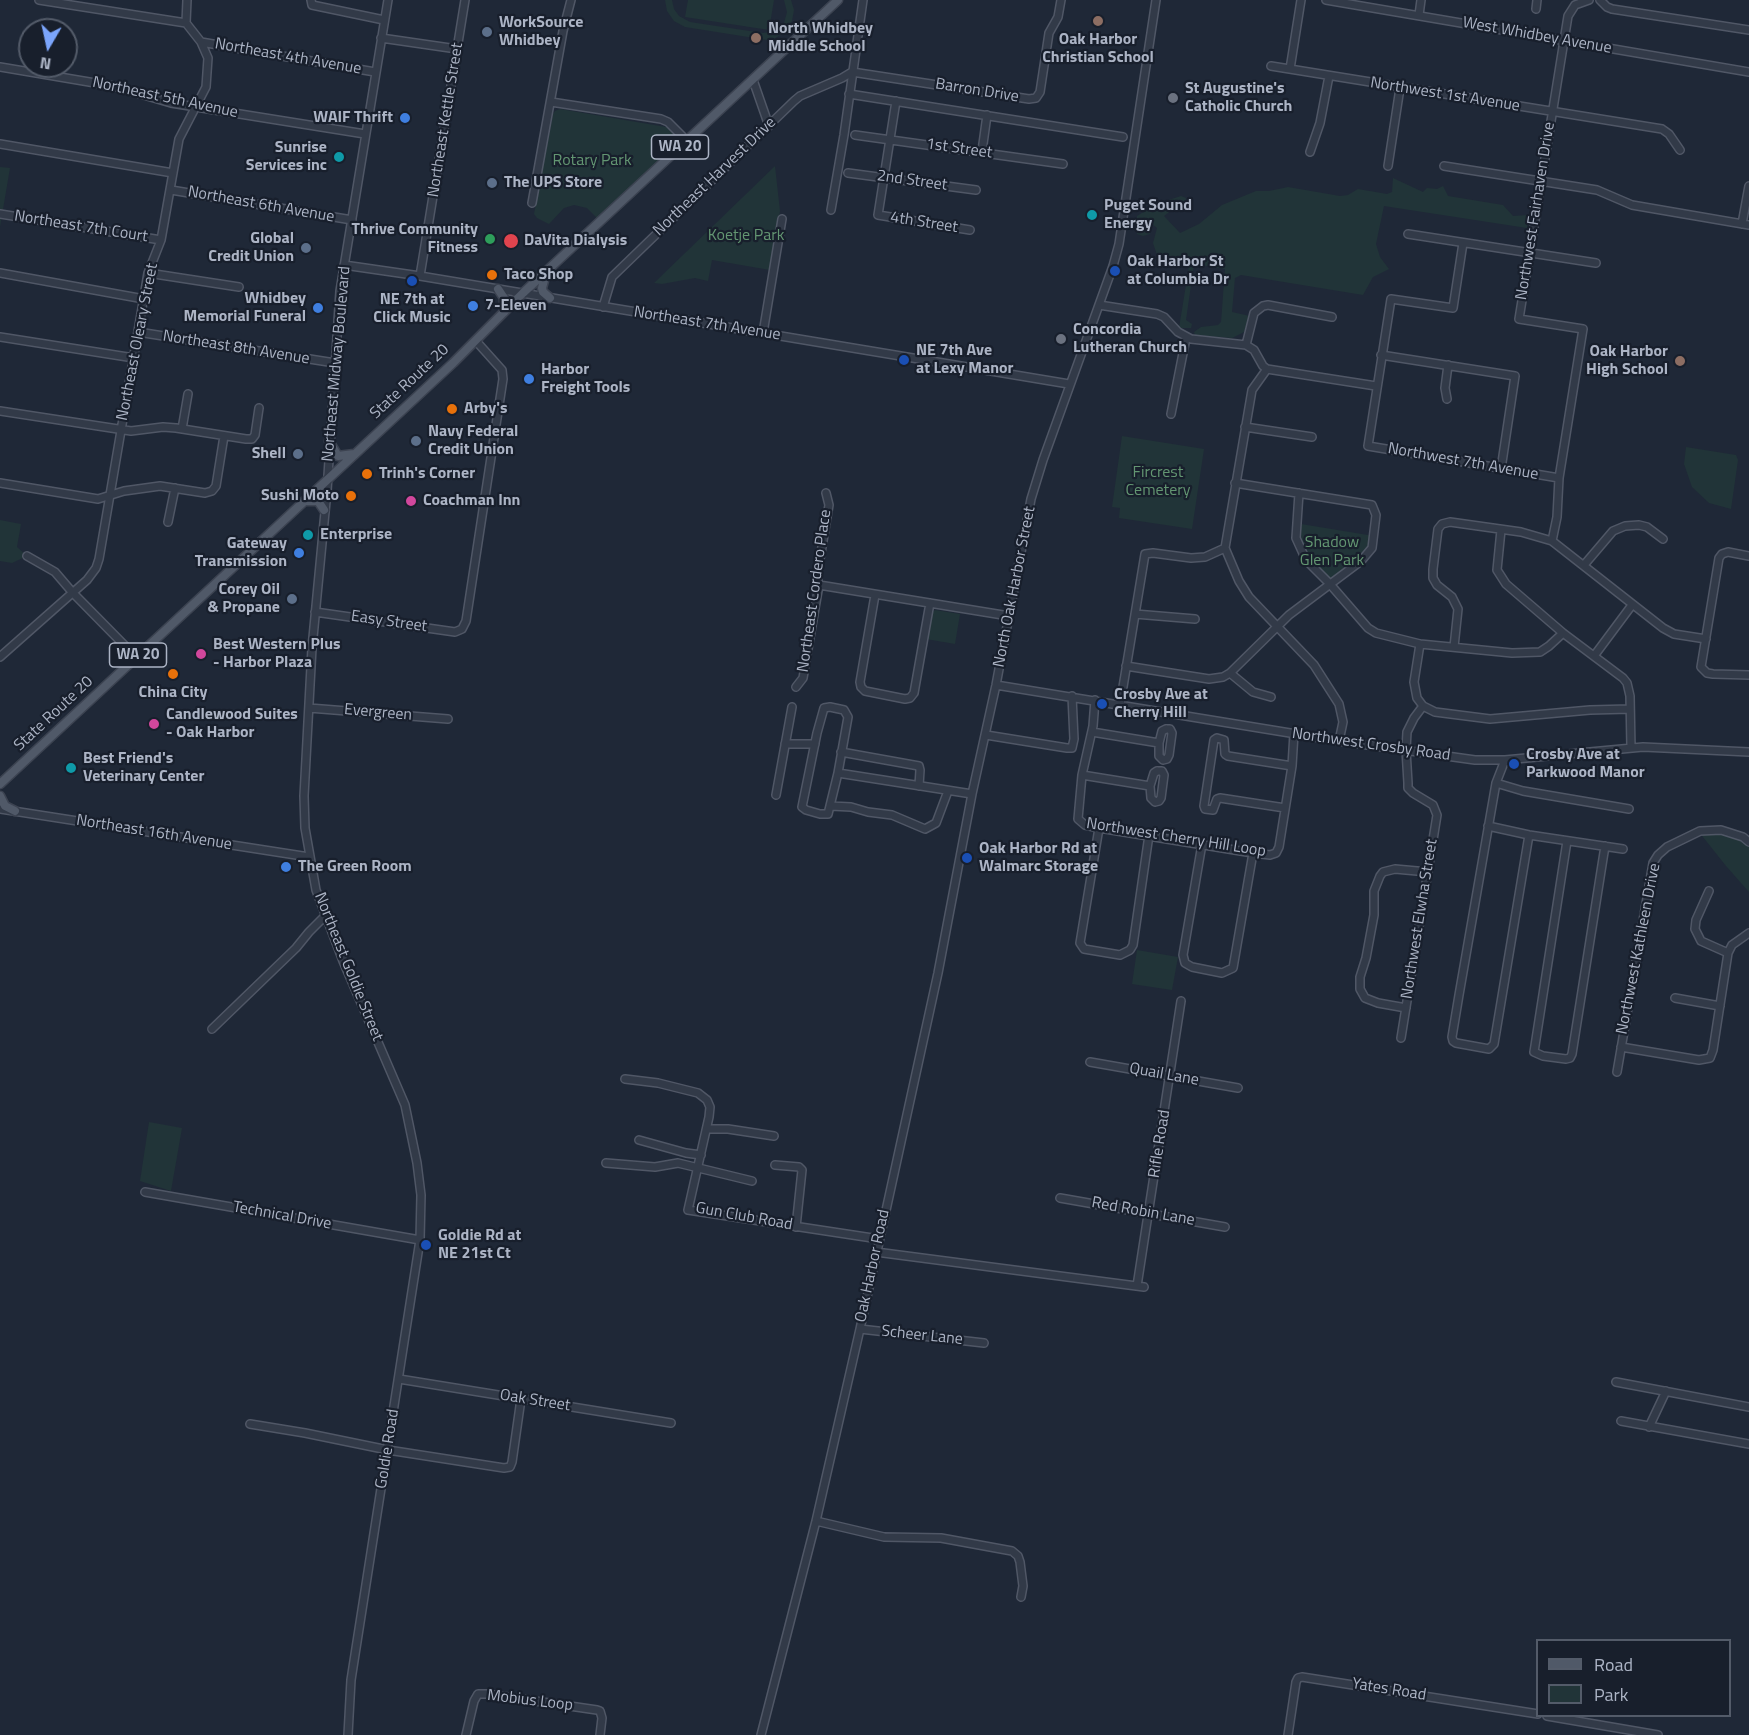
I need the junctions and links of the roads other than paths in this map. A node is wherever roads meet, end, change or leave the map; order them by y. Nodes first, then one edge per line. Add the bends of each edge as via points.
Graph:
1 (39, 0) edge
2 (187, 0) edge
3 (310, 0) edge
4 (388, 0) edge
5 (465, 0) edge
6 (571, 0) edge
7 (837, 0) edge
8 (863, 0) edge
9 (1061, 0) edge
10 (1156, 0) edge
11 (1301, 0) edge
12 (1326, 0) edge
13 (1421, 0) edge
14 (1537, 0) edge
15 (1588, 0) edge
16 (1600, 0) edge
17 (68, 2) edge
18 (1358, 3) edge
19 (1536, 9) dead end
20 (1419, 15) junction
21 (384, 20) junction
22 (186, 23) junction
23 (1749, 30) edge
24 (381, 38) junction
25 (1564, 41) junction
26 (201, 42) junction
27 (457, 50) junction
28 (1271, 66) dead end
29 (0, 67) edge
30 (1290, 69) junction
31 (375, 72) junction
32 (852, 72) junction
33 (1749, 72) edge
34 (1329, 76) junction
35 (753, 80) junction
36 (1400, 88) junction
37 (849, 94) junction
38 (896, 101) junction
39 (551, 102) junction
40 (196, 107) junction
41 (1552, 113) junction
42 (987, 115) junction
43 (769, 126) junction
44 (365, 134) junction
45 (855, 135) dead end
46 (1123, 137) dead end
47 (890, 139) junction
48 (687, 141) junction
49 (0, 144) edge
50 (1680, 150) dead end
51 (982, 152) junction
52 (1311, 152) dead end
53 (1063, 164) dead end
54 (1388, 166) dead end
55 (1444, 166) dead end
56 (173, 173) junction
57 (848, 173) dead end
58 (884, 177) junction
59 (1540, 181) junction
60 (1749, 186) edge
61 (171, 190) junction
62 (976, 190) dead end
63 (532, 203) dead end
64 (831, 210) dead end
65 (0, 214) edge
66 (782, 219) dead end
67 (352, 220) junction
68 (1745, 224) edge
69 (970, 230) dead end
70 (1408, 234) dead end
71 (161, 240) junction
72 (1463, 243) junction
73 (1529, 253) junction
74 (1596, 263) dead end
75 (344, 265) junction
76 (546, 272) junction
77 (0, 273) edge
78 (148, 273) junction
79 (420, 276) junction
80 (240, 287) dead end
81 (498, 289) junction
82 (523, 293) junction
83 (550, 298) junction
84 (144, 299) junction
85 (1099, 305) junction
86 (603, 307) junction
87 (504, 312) junction
88 (1332, 316) dead end
89 (138, 332) junction
90 (763, 333) junction
91 (0, 337) edge
92 (1186, 338) junction
93 (476, 341) junction
94 (1246, 345) junction
95 (1381, 355) junction
96 (134, 358) junction
97 (335, 363) junction
98 (1448, 365) junction
99 (1267, 369) junction
100 (1069, 384) junction
101 (1376, 386) junction
102 (188, 394) dead end
103 (1447, 399) dead end
104 (259, 408) dead end
105 (0, 411) edge
106 (1171, 414) dead end
107 (1245, 427) junction
108 (182, 429) junction
109 (121, 430) junction
110 (224, 436) junction
111 (1312, 437) dead end
112 (329, 441) junction
113 (355, 454) junction
114 (1501, 469) junction
115 (1559, 478) junction
116 (327, 479) junction
117 (0, 483) edge
118 (1235, 483) junction
119 (175, 488) junction
120 (826, 493) dead end
121 (1299, 493) junction
122 (110, 496) junction
123 (304, 501) junction
124 (324, 510) junction
125 (168, 522) dead end
126 (1501, 530) junction
127 (1663, 539) dead end
128 (1552, 541) junction
129 (1224, 548) junction
130 (27, 556) dead end
131 (1749, 556) edge
132 (1584, 565) junction
133 (1329, 583) junction
134 (819, 585) junction
135 (73, 593) junction
136 (875, 594) junction
137 (930, 603) junction
138 (1632, 605) junction
139 (315, 612) junction
140 (1135, 614) junction
141 (1009, 616) junction
142 (1195, 619) dead end
143 (1277, 627) junction
144 (1563, 633) junction
145 (1706, 639) junction
146 (1420, 644) junction
147 (1454, 647) junction
148 (1594, 656) junction
149 (0, 657) edge
150 (136, 657) junction
151 (1126, 666) junction
152 (1230, 673) junction
153 (1749, 675) edge
154 (996, 685) junction
155 (796, 687) dead end
156 (1072, 696) junction
157 (1271, 697) dead end
158 (1095, 700) junction
159 (1120, 705) junction
160 (1423, 706) junction
161 (792, 707) dead end
162 (309, 708) junction
163 (1630, 709) junction
164 (448, 719) dead end
165 (1092, 732) junction
166 (1294, 733) junction
167 (986, 735) junction
168 (1339, 741) junction
169 (1159, 743) dead end
170 (785, 744) junction
171 (815, 744) junction
172 (1631, 748) junction
173 (1406, 750) junction
174 (841, 752) junction
175 (1749, 752) edge
176 (1505, 760) junction
177 (1292, 766) junction
178 (838, 773) junction
179 (1082, 774) junction
180 (1496, 783) junction
181 (0, 785) edge
182 (919, 786) junction
183 (1150, 786) dead end
184 (948, 791) junction
185 (972, 794) junction
186 (776, 795) dead end
187 (0, 796) edge
188 (831, 806) junction
189 (1285, 808) junction
190 (0, 809) edge
191 (1629, 810) dead end
192 (15, 811) junction
193 (1488, 826) junction
194 (1099, 828) junction
195 (1149, 835) junction
196 (1529, 835) junction
197 (1567, 841) junction
198 (1749, 842) edge
199 (1202, 844) junction
200 (1605, 846) junction
201 (1623, 849) dead end
202 (1253, 853) junction
203 (309, 857) junction
204 (1428, 872) junction
205 (1709, 891) dead end
206 (325, 916) junction
207 (1749, 933) edge
208 (1728, 953) junction
209 (1675, 998) dead end
210 (1181, 1002) dead end
211 (1720, 1006) junction
212 (1406, 1008) junction
213 (212, 1029) dead end
214 (1401, 1038) dead end
215 (1621, 1047) junction
216 (1090, 1062) dead end
217 (1617, 1072) dead end
218 (1170, 1076) junction
219 (625, 1079) dead end
220 (1238, 1088) dead end
221 (707, 1129) junction
222 (774, 1136) dead end
223 (639, 1140) dead end
224 (701, 1155) junction
225 (417, 1163) joint
226 (606, 1163) dead end
227 (775, 1165) dead end
228 (698, 1168) junction
229 (752, 1181) dead end
230 (145, 1192) dead end
231 (1060, 1198) dead end
232 (1149, 1213) junction
233 (796, 1227) junction
234 (1225, 1227) dead end
235 (879, 1239) junction
236 (420, 1240) junction
237 (876, 1252) junction
238 (860, 1329) junction
239 (984, 1343) dead end
240 (399, 1379) junction
241 (1616, 1382) dead end
242 (1666, 1391) junction
243 (522, 1399) junction
244 (1749, 1407) edge
245 (1621, 1421) dead end
246 (671, 1423) dead end
247 (250, 1424) dead end
248 (1650, 1427) junction
249 (1749, 1444) edge
250 (388, 1450) junction
251 (816, 1521) junction
252 (1021, 1597) dead end
253 (1536, 1714) edge
254 (1553, 1717) edge
255 (348, 1735) edge
256 (466, 1735) edge
257 (600, 1735) edge
258 (761, 1735) edge
259 (1288, 1735) edge
260 (1658, 1735) edge

1 - 17 street
2 - 22 street
3 - 21 street via 312,5
4 - 21 street, Northeast Midway Boulevard
5 - 27 street, Northeast Kettle Street
6 - 39 street
7 - 35 main road, State Route 20 / WA 20
8 - 32 street
9 - 32 street, Barron Drive via 1049,33 1036,98
10 - 85 street, North Oak Harbor Street via 1119,244
11 - 30 street
12 - 18 street, West Whidbey Avenue
13 - 20 street
14 - 19 street
15 - 25 street, Northwest Fairhaven Drive via 1569,12
16 - 23 street via 1612,9
17 - 22 street
18 - 20 street, West Whidbey Avenue
20 - 25 street, West Whidbey Avenue
21 - 24 street, Northeast Midway Boulevard
22 - 26 street, Northeast Oleary Street
24 - 27 street
24 - 31 street, Northeast Midway Boulevard
25 - 33 street, West Whidbey Avenue
25 - 41 street, Northwest Fairhaven Drive
26 - 31 street, Northeast 4th Avenue
26 - 40 street, Northeast Oleary Street via 208,69 204,94
27 - 79 street, Northeast Kettle Street
28 - 30 street, Northwest 1st Avenue
29 - 40 street, Northeast 5th Avenue via 113,86
30 - 34 street, Northwest 1st Avenue
31 - 44 street, Northeast Midway Boulevard
32 - 37 street
32 - 43 street, Northeast Harvest Drive via 800,96
34 - 36 street, Northwest 1st Avenue
34 - 52 street
35 - 43 street
35 - 48 main road, State Route 20 / WA 20
36 - 41 street, Northwest 1st Avenue
36 - 54 street
37 - 38 street
37 - 64 street
38 - 42 street
38 - 47 street
39 - 48 street via 661,119
39 - 63 street
40 - 44 street, Northeast 5th Avenue
40 - 56 street, Northeast Oleary Street via 179,139
41 - 50 street, Northwest 1st Avenue via 1662,129
41 - 59 street, Northwest Fairhaven Drive
42 - 46 street
42 - 51 street
43 - 86 street, Northeast Harvest Drive via 612,277
44 - 67 street, Northeast Midway Boulevard
45 - 47 street, 1st Street
47 - 51 street, 1st Street
47 - 58 street
48 - 76 main road, State Route 20 / WA 20
49 - 56 street, Northeast 6th Avenue
51 - 53 street, 1st Street
55 - 59 street
56 - 61 street, Northeast Oleary Street
57 - 58 street, 2nd Street
58 - 62 street, 2nd Street
58 - 69 street, 4th Street via 878,215
59 - 68 street via 1602,191 1632,205
59 - 73 street, Northwest Fairhaven Drive
60 - 68 street
61 - 67 street, Northeast 6th Avenue
61 - 71 street, Northeast Oleary Street
65 - 71 street, Northeast 7th Court
66 - 90 street
67 - 75 street, Northeast Midway Boulevard
70 - 72 street
71 - 78 street, Northeast Oleary Street
72 - 73 street
72 - 95 street via 1453,308 1391,299
73 - 74 street
73 - 115 street, Northwest Fairhaven Drive via 1519,319 1583,329
75 - 79 street, Northeast 7th Avenue
75 - 97 street, Northeast Midway Boulevard
76 - 82 main road, State Route 20 / WA 20
76 - 83 main road via 542,288
77 - 84 street
78 - 80 street
78 - 84 street, Northeast Oleary Street
79 - 81 street, Northeast 7th Avenue
81 - 82 street, Northeast 7th Avenue
81 - 87 main road via 504,298
82 - 83 street, Northeast 7th Avenue
82 - 87 main road, State Route 20 / WA 20
83 - 86 street, Northeast 7th Avenue
84 - 89 street, Northeast Oleary Street
85 - 92 street via 1157,314
85 - 100 street, North Oak Harbor Street
86 - 90 street, Northeast 7th Avenue
87 - 93 main road, State Route 20 / WA 20
88 - 94 street via 1263,306 1254,313
89 - 96 street, Northeast Oleary Street
89 - 97 street, Northeast 8th Avenue
90 - 100 street, Northeast 7th Avenue
91 - 96 street
92 - 94 street
92 - 106 street
93 - 113 main road, State Route 20 / WA 20
93 - 139 street, Easy Street via 502,370 503,379 462,629 455,632
94 - 99 street
95 - 98 street
95 - 101 street
96 - 109 street, Northeast Oleary Street
97 - 112 street, Northeast Midway Boulevard
98 - 103 street
98 - 114 street via 1515,376
99 - 101 street
99 - 107 street via 1252,390
100 - 141 street, North Oak Harbor Street via 1031,499
101 - 114 street, Northwest 7th Avenue via 1368,446
102 - 108 street
104 - 110 street via 252,439
105 - 109 street
107 - 111 street
107 - 118 street
108 - 109 street
108 - 110 street
109 - 122 street, Northeast Oleary Street
110 - 119 street via 216,486 205,493
112 - 113 main road via 338,456
112 - 116 street, Northeast Midway Boulevard
113 - 116 main road, State Route 20 / WA 20
114 - 115 street, Northwest 7th Avenue
115 - 128 street, Northwest Fairhaven Drive
116 - 123 main road, State Route 20 / WA 20
116 - 124 street, Northeast Goldie Street
117 - 122 street via 98,499
118 - 121 street
118 - 129 street
119 - 122 street via 145,487
119 - 125 street
120 - 134 street, Northeast Cordero Place via 829,505
121 - 133 street via 1296,538 1306,560
121 - 133 street via 1372,505 1375,509 1374,541 1367,555
122 - 135 street, Northeast Oleary Street via 96,568
123 - 124 main road via 318,501
123 - 150 main road, State Route 20 / WA 20
124 - 139 street, Northeast Goldie Street
126 - 128 street
126 - 144 street via 1499,575
126 - 147 street via 1450,522 1438,529 1433,578 1456,603
127 - 132 street via 1647,527 1625,526 1612,531
128 - 132 street
129 - 140 street via 1205,557 1146,554
129 - 143 street via 1249,597
130 - 135 street via 55,572
131 - 145 street via 1728,552 1719,558
132 - 138 street
133 - 143 street
133 - 146 street via 1368,628
134 - 136 street
134 - 155 street, Northeast Cordero Place via 803,678
135 - 149 street, Northeast Oleary Street
135 - 150 street
136 - 137 street
136 - 137 street via 861,687 904,699 914,693
137 - 141 street
138 - 145 street via 1669,632
138 - 148 street
139 - 162 street, Northeast Goldie Street
140 - 142 street
140 - 151 street
141 - 154 street, North Oak Harbor Street
143 - 152 street
143 - 168 street via 1314,664 1339,704
144 - 147 street via 1545,650 1532,653
144 - 148 street
145 - 153 street via 1703,670
146 - 147 street
146 - 160 street via 1414,682
148 - 163 street via 1627,683
150 - 181 main road, State Route 20 / WA 20
151 - 152 street via 1209,679
151 - 159 street
152 - 157 street via 1253,692
154 - 156 street, Northwest Crosby Road
154 - 167 street, North Oak Harbor Street
156 - 158 street, Northwest Crosby Road
156 - 167 street via 1072,748
158 - 159 street, Northwest Crosby Road
158 - 165 street, Northwest Cherry Hill Loop
159 - 166 street, Northwest Crosby Road
160 - 163 street via 1435,712 1490,719
160 - 173 street via 1410,724
161 - 170 street
162 - 164 street, Evergreen
162 - 203 street, Northeast Goldie Street via 304,796
163 - 172 street
165 - 169 street
165 - 179 street, Northwest Cherry Hill Loop
166 - 168 street, Northwest Crosby Road
166 - 177 street, Northwest Cherry Hill Loop
167 - 185 street, North Oak Harbor Street
168 - 173 street, Northwest Crosby Road
170 - 171 street
170 - 186 street
171 - 174 street via 824,708 839,708 848,717
171 - 188 street via 802,807 828,814
172 - 175 street, Northwest Crosby Road
172 - 176 street, Northwest Crosby Road
173 - 176 street, Northwest Crosby Road via 1475,760
173 - 204 street, Northwest Elwha Street via 1408,788 1430,802 1437,815
174 - 178 street
174 - 182 street via 919,766
176 - 180 street
177 - 189 street, Northwest Cherry Hill Loop
177 - 189 street via 1228,756 1224,740 1214,740 1205,809 1213,810 1220,798
178 - 182 street
178 - 188 street
179 - 183 street
179 - 194 street, Northwest Cherry Hill Loop via 1078,819
180 - 191 street
180 - 193 street
182 - 184 street
184 - 185 street
184 - 188 street via 936,823 925,829 892,816
185 - 235 street, Oak Harbor Road via 938,973
187 - 192 main road via 5,806
189 - 202 street, Northwest Cherry Hill Loop via 1276,853
190 - 192 street, Northeast 16th Avenue
192 - 203 street, Northeast 16th Avenue
193 - 196 street
193 - 196 street via 1452,1037 1456,1043 1489,1049 1494,1044
194 - 195 street, Northwest Cherry Hill Loop
194 - 195 street via 1080,942 1084,949 1120,955 1133,945
195 - 199 street, Northwest Cherry Hill Loop
196 - 197 street
197 - 200 street
197 - 200 street via 1534,1052 1551,1058 1566,1059 1572,1053
198 - 215 street, Northwest Kathleen Drive via 1721,830 1700,831 1667,847 1653,863
199 - 202 street, Northwest Cherry Hill Loop
199 - 202 street via 1183,956 1192,968 1222,973 1233,968
200 - 201 street
203 - 206 street, Northeast Goldie Street
204 - 212 street, Northwest Elwha Street
204 - 212 street via 1395,868 1380,876 1360,977 1359,986 1365,998
205 - 208 street via 1695,929 1701,941
206 - 213 street
206 - 225 street, Northeast Goldie Street via 405,1105
207 - 208 street via 1732,945
208 - 211 street
209 - 211 street
210 - 218 street, Rifle Road
211 - 215 street via 1712,1055 1705,1060
212 - 214 street, Northwest Elwha Street
215 - 217 street, Northwest Kathleen Drive
216 - 218 street, Quail Lane
218 - 220 street, Quail Lane
218 - 232 street, Rifle Road
219 - 221 street, Gun Club Road via 658,1083 704,1096 710,1107
221 - 222 street
221 - 224 street, Gun Club Road
223 - 224 street
224 - 228 street, Gun Club Road
225 - 236 street, Goldie Road
226 - 228 street via 655,1167 678,1163
227 - 233 street via 802,1170
228 - 229 street
228 - 233 street, Gun Club Road via 688,1210
230 - 236 street, Technical Drive
231 - 232 street, Red Robin Lane
232 - 234 street, Red Robin Lane
232 - 237 street, Rifle Road via 1140,1286
233 - 235 street, Gun Club Road
235 - 237 street, Oak Harbor Road
236 - 240 street, Goldie Road
237 - 238 street, Oak Harbor Road
238 - 239 street, Scheer Lane
238 - 251 street, Oak Harbor Road
240 - 243 street, Oak Street
240 - 250 street, Goldie Road
241 - 242 street
242 - 244 street
242 - 248 street
243 - 246 street, Oak Street
243 - 250 street via 510,1467
245 - 248 street
247 - 250 street
248 - 249 street
250 - 255 street, Goldie Road via 351,1680
251 - 252 street via 884,1537 941,1538 1012,1551 1020,1563
251 - 258 street, Oak Harbor Road
253 - 259 street, Yates Road via 1302,1677 1296,1682
254 - 260 street
256 - 257 street, Mobius Loop via 474,1701 478,1695 487,1694 600,1711

